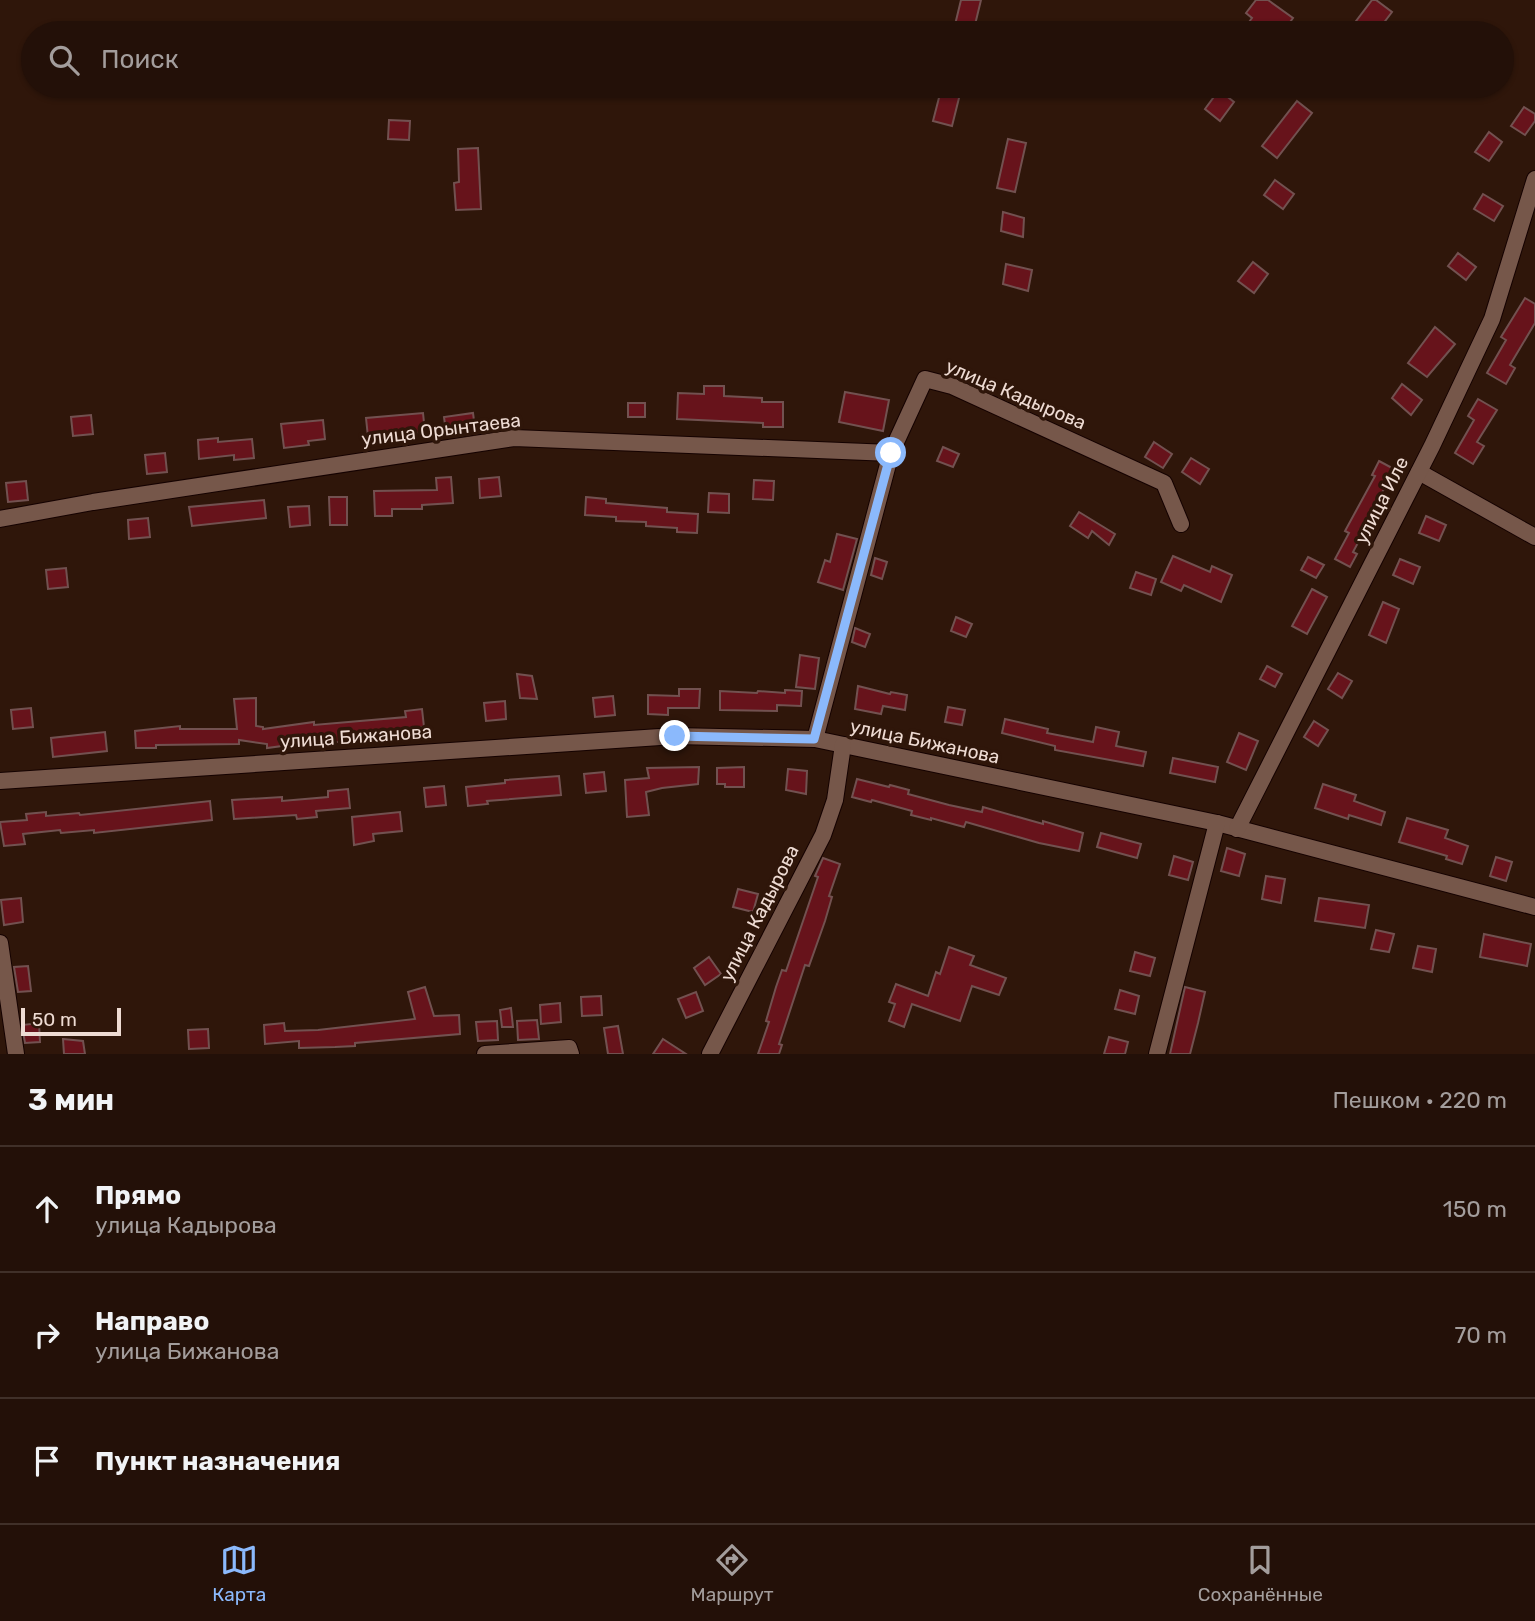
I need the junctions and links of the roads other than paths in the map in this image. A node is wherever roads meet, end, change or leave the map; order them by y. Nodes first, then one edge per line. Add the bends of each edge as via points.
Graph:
1 (1535, 179) edge
2 (891, 453) junction
3 (1419, 472) junction
4 (0, 519) edge
5 (1181, 524) dead end
6 (1535, 537) edge
7 (814, 739) junction
8 (843, 745) junction
9 (0, 781) edge
10 (1217, 823) junction
11 (1237, 829) junction
12 (1535, 907) edge
13 (0, 943) edge
14 (16, 1054) edge
15 (485, 1054) edge
16 (571, 1054) edge
17 (710, 1054) edge
18 (1157, 1054) edge

1 - 3 street, улица Иле via 1492,319
2 - 4 street, улица Орынтаева via 514,438
2 - 5 street, улица Кадырова via 925,379 952,386 1164,483
2 - 7 street, улица Кадырова
3 - 6 street
3 - 11 street, улица Иле
7 - 8 street, улица Бижанова
7 - 9 street, улица Бижанова via 675,736
8 - 10 street, улица Бижанова
8 - 17 street, улица Кадырова via 835,800 823,835
10 - 11 street, улица Бижанова
10 - 18 street
11 - 12 street, улица Бижанова
13 - 14 street
15 - 16 street via 569,1048

